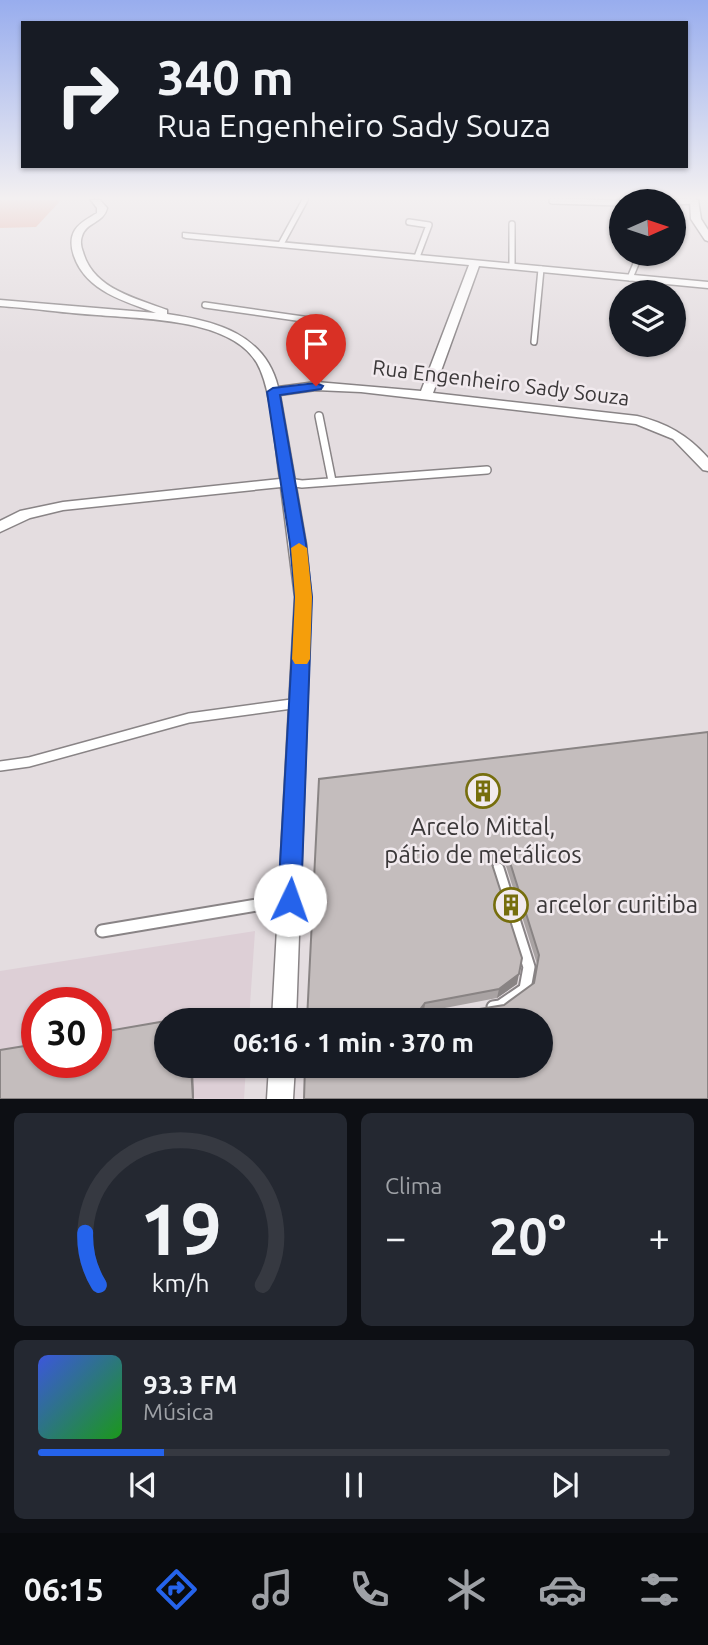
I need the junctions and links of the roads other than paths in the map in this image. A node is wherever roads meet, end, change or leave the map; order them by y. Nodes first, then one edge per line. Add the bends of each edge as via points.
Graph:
1 (78, 251) edge
2 (357, 251) edge
3 (419, 251) edge
4 (512, 251) edge
5 (417, 257) junction
6 (475, 263) junction
7 (512, 266) junction
8 (635, 266) edge
9 (541, 269) junction
10 (630, 278) junction
11 (708, 285) edge
12 (0, 303) edge
13 (205, 305) dead end
14 (178, 318) junction
15 (534, 342) dead end
16 (316, 386) junction
17 (273, 392) junction
18 (426, 394) junction
19 (318, 416) dead end
20 (708, 467) edge
21 (487, 470) dead end
22 (332, 481) junction
23 (288, 482) junction
24 (0, 527) edge
25 (299, 702) junction
26 (0, 766) edge
27 (498, 869) dead end
28 (290, 900) junction
29 (102, 931) dead end
30 (285, 1008) edge
31 (490, 1008) edge
32 (281, 1078) edge
33 (280, 1099) edge

1 - 14 street via 84,268 108,289
2 - 5 street
3 - 5 lane
4 - 7 lane
5 - 6 street
6 - 7 street
6 - 18 street
7 - 9 street
8 - 10 lane
9 - 10 street
9 - 15 lane
10 - 11 street
12 - 14 street
13 - 16 lane via 310,320 321,360
14 - 17 street via 225,334 256,352
16 - 17 street, Rua Engenheiro Sady Souza
16 - 18 street, Rua Engenheiro Sady Souza
17 - 23 street
18 - 20 street, Rua Engenheiro Sady Souza via 646,423 681,438
19 - 22 lane
21 - 22 lane
22 - 23 lane
23 - 24 street via 63,506 25,514
23 - 25 street via 303,597
25 - 26 lane via 189,718
25 - 28 street
27 - 31 lane via 528,967 525,989
28 - 29 lane
28 - 30 street
32 - 33 street

